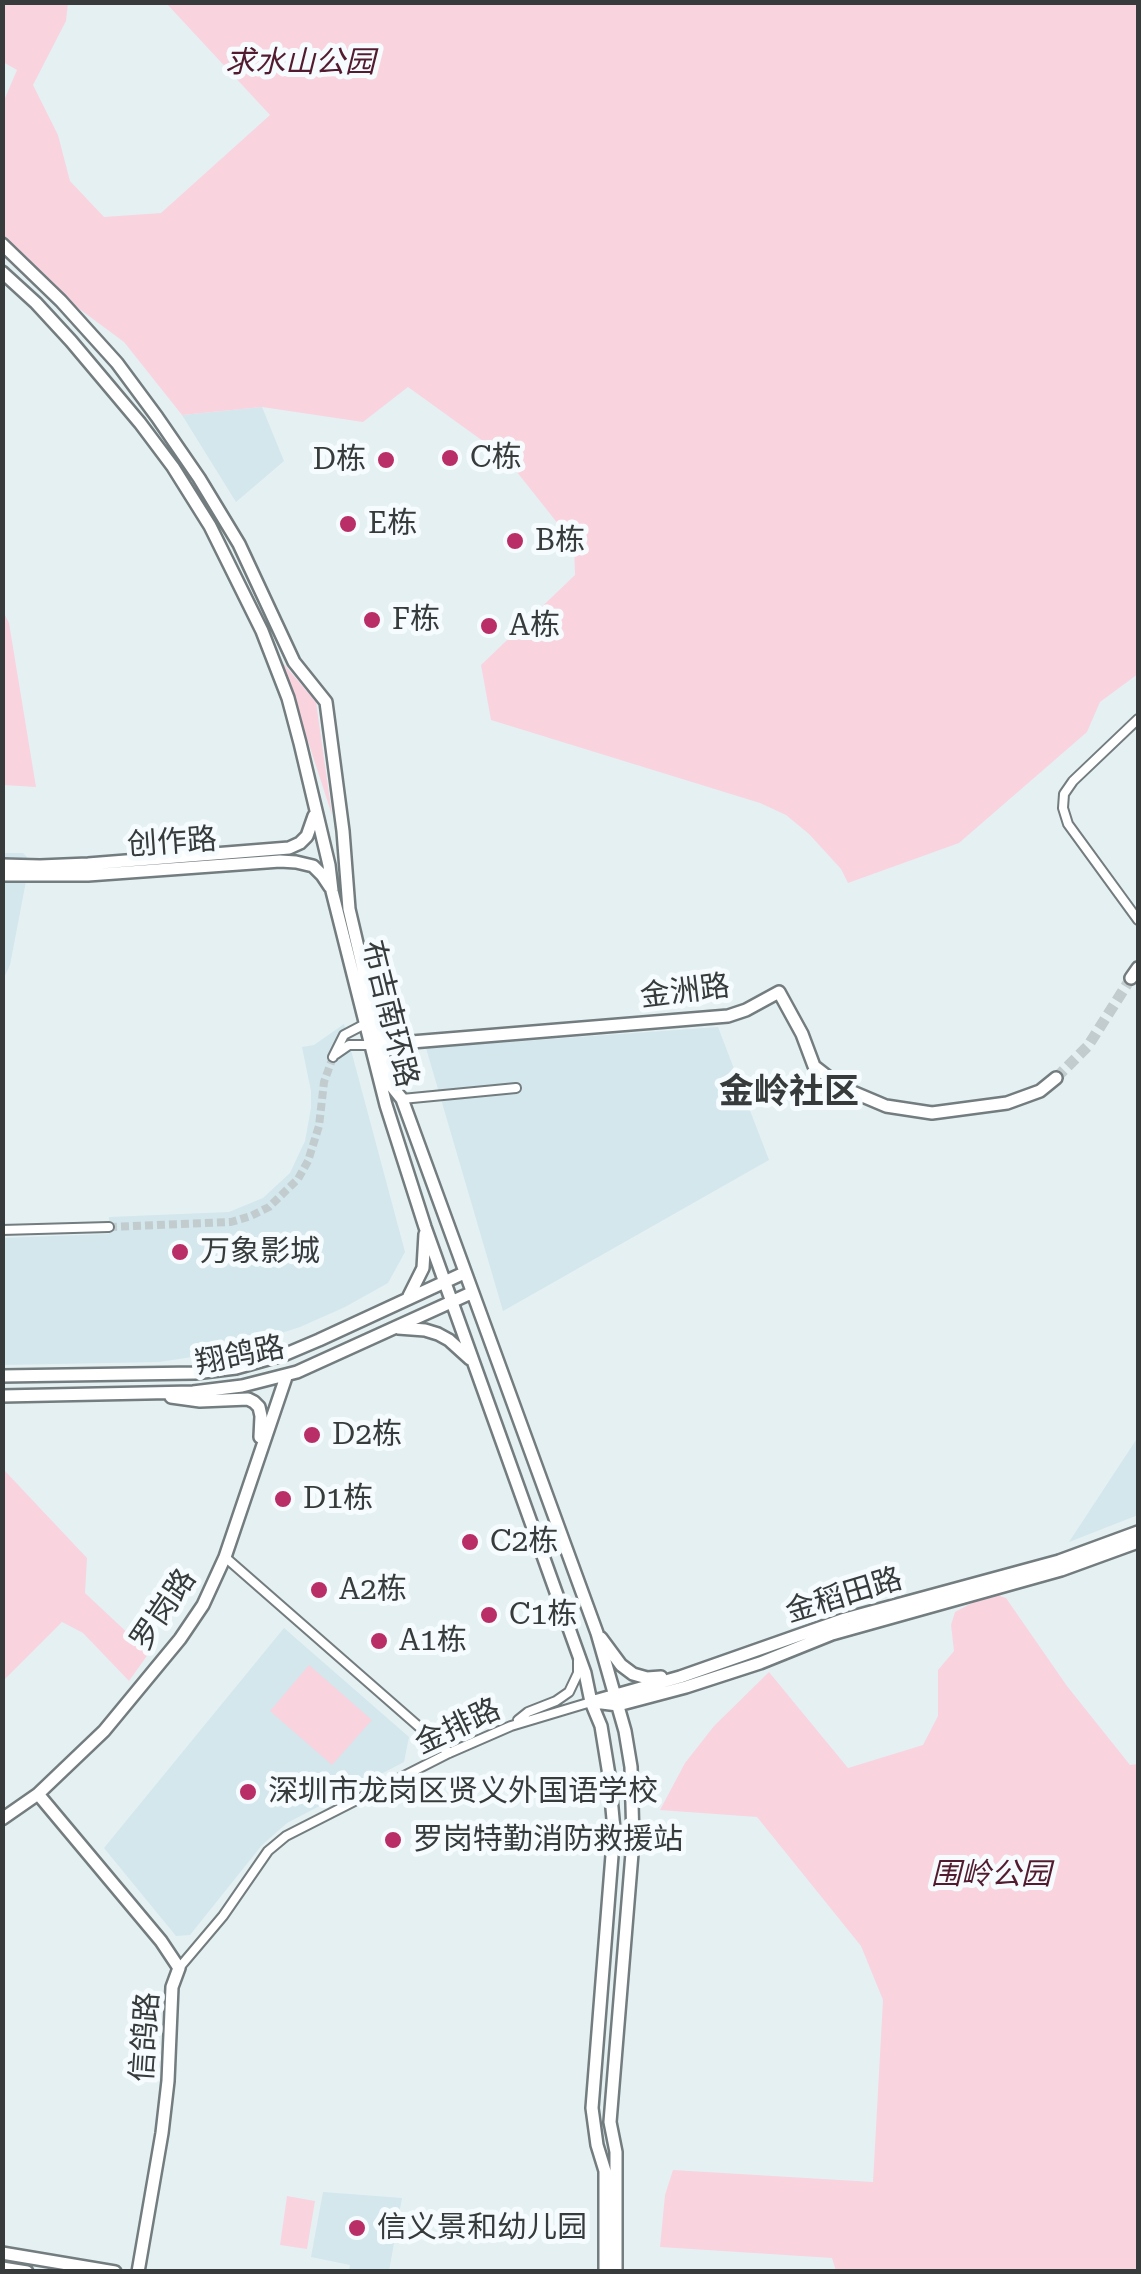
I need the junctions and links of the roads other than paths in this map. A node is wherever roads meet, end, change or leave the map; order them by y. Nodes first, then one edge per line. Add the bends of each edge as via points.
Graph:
1 (2, 244) edge
2 (2, 272) edge
3 (1138, 718) edge
4 (316, 809) junction
5 (2, 865) edge
6 (88, 869) junction
7 (2, 875) edge
8 (332, 891) junction
9 (1138, 920) edge
10 (365, 1024) junction
11 (376, 1045) junction
12 (1056, 1078) tunnel mouth
13 (516, 1088) dead end
14 (402, 1098) junction
15 (109, 1227) tunnel mouth
16 (425, 1228) junction
17 (2, 1230) edge
18 (464, 1273) junction
19 (445, 1283) junction
20 (471, 1293) junction
21 (406, 1300) junction
22 (452, 1302) junction
23 (394, 1328) junction
24 (475, 1364) junction
25 (2, 1376) edge
26 (286, 1376) junction
27 (158, 1392) junction
28 (2, 1396) edge
29 (259, 1456) junction
30 (1138, 1532) edge
31 (1138, 1542) edge
32 (226, 1558) junction
33 (597, 1633) junction
34 (577, 1652) junction
35 (680, 1676) junction
36 (617, 1700) junction
37 (591, 1702) junction
38 (510, 1726) junction
39 (448, 1753) junction
40 (38, 1794) junction
41 (2, 1819) edge
42 (179, 1968) junction
43 (2, 2253) edge
44 (2, 2268) edge
45 (27, 2272) edge
46 (116, 2272) edge
47 (138, 2272) edge
48 (605, 2272) edge
49 (616, 2272) edge

1 - 11 street, 布吉南环路 via 106,351 158,417 240,544 294,662 326,702 350,909
2 - 4 street, 布吉南环路 via 140,423 210,526 288,698
3 - 9 street via 1073,781 1062,808
4 - 6 street, 创作路 via 307,836 289,848
4 - 8 street, 布吉南环路
5 - 6 street, 创作路
6 - 7 street, 创作路
6 - 8 street, 创作路 via 296,862 313,866
8 - 10 street, 布吉南环路
10 - 11 street, 布吉南环路
10 - 11 street via 344,1036 333,1057 349,1045
11 - 12 street, 金洲路 via 728,1016 778,992 814,1066 841,1087 886,1106 932,1114 1007,1103
11 - 14 street, 布吉南环路
11 - 16 street, 布吉南环路 via 386,1106
13 - 14 street
14 - 18 street, 布吉南环路
15 - 17 street
16 - 19 street, 布吉南环路
16 - 21 street via 424,1268
18 - 19 street, 翔鸽路
18 - 20 street, 布吉南环路
19 - 21 street, 翔鸽路
19 - 22 street, 布吉南环路
20 - 22 street, 翔鸽路
20 - 33 street, 布吉南环路
21 - 25 street, 翔鸽路 via 286,1354 216,1371
22 - 23 street, 翔鸽路
22 - 24 street, 布吉南环路
23 - 24 street via 438,1334
23 - 26 street, 翔鸽路
24 - 34 street, 布吉南环路
26 - 27 street, 翔鸽路 via 218,1390
26 - 29 street, 罗岗路
27 - 28 street, 翔鸽路
27 - 29 street via 181,1400 254,1402 261,1416
29 - 32 street, 罗岗路
30 - 35 street, 金稻田路
31 - 36 street, 金稻田路 via 832,1634 760,1663
32 - 39 street
32 - 40 street, 罗岗路 via 180,1639 104,1731
33 - 35 street via 633,1674
33 - 36 street, 布吉南环路
34 - 37 street, 布吉南环路
34 - 38 street via 578,1673 569,1692
35 - 36 street, 金稻田路
36 - 37 street, 金稻田路
36 - 49 street via 631,1768 634,1841 610,2122
37 - 38 street, 金排路
37 - 48 street, 布吉南环路 via 605,1746 614,1830 592,2108 605,2171
38 - 39 street, 金排路
39 - 42 street, 金排路 via 286,1836
40 - 41 street, 罗岗路
40 - 42 street, 信鸽路
42 - 47 street, 信鸽路 via 162,2133
43 - 46 street
44 - 45 street

